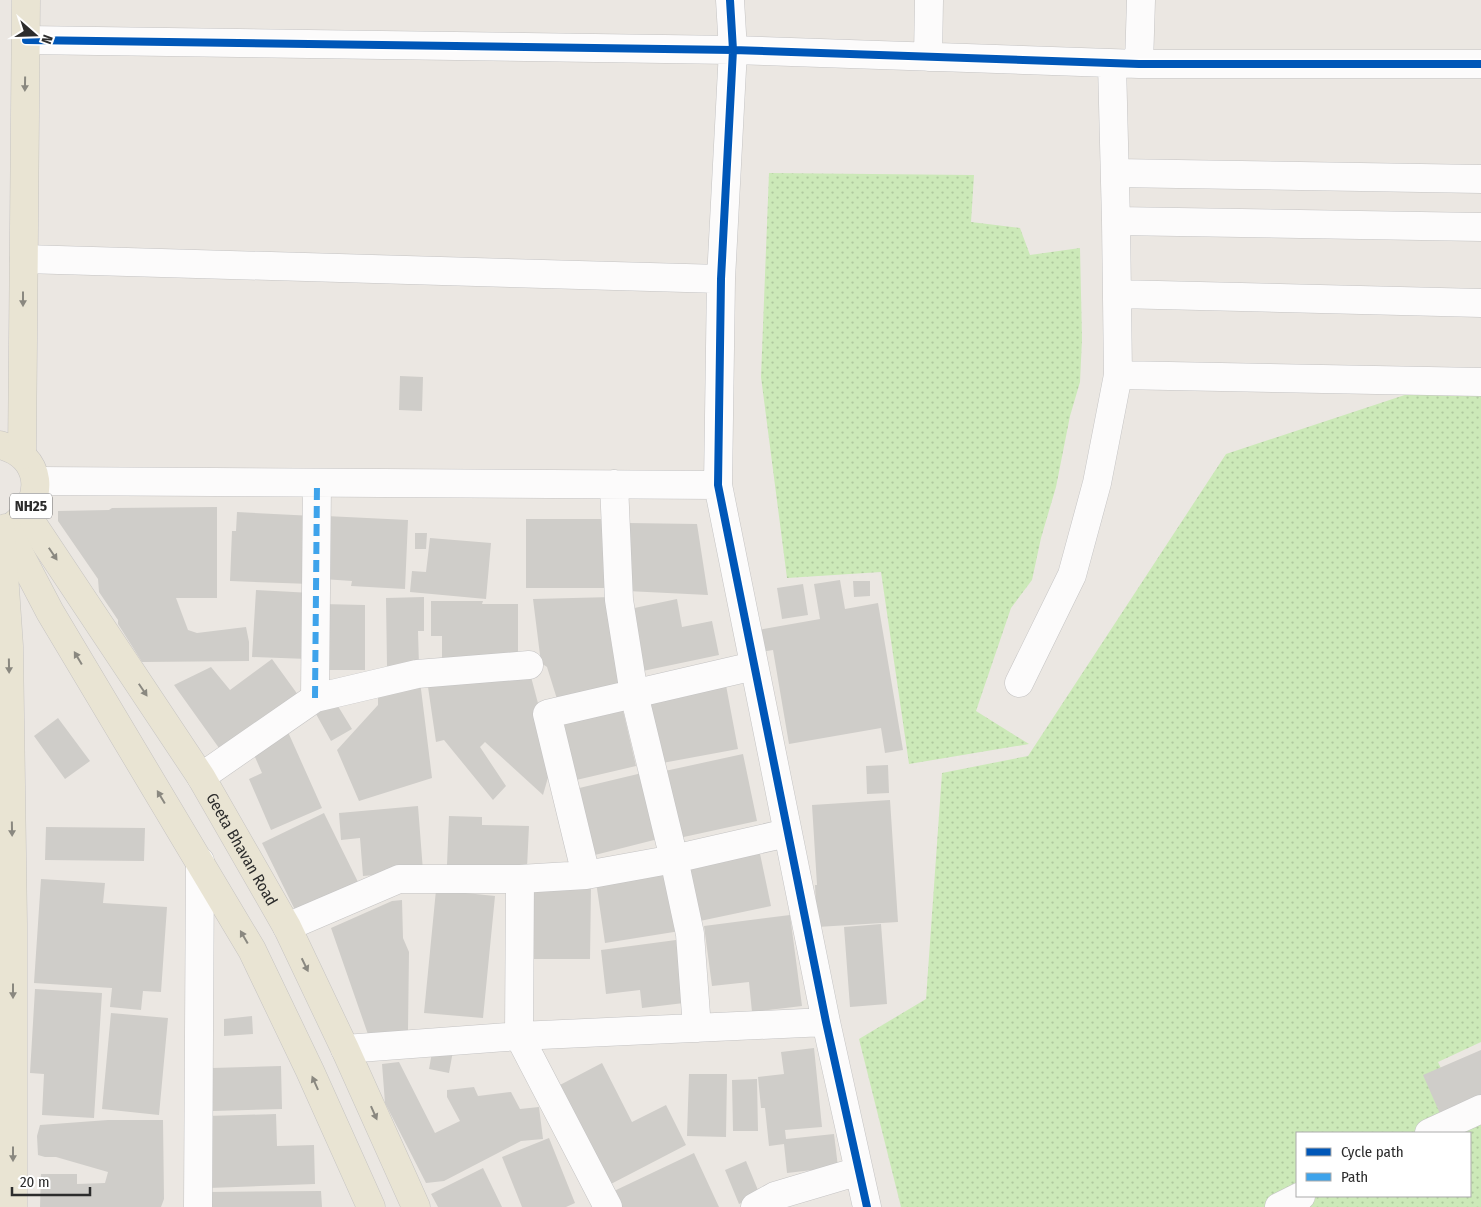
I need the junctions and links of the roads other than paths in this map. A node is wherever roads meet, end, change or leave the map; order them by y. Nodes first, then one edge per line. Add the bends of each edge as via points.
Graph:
1 (26, 0) edge
2 (730, 0) edge
3 (929, 0) edge
4 (1141, 0) edge
5 (26, 40) junction
6 (733, 50) junction
7 (928, 57) junction
8 (1112, 64) junction
9 (1139, 64) junction
10 (1481, 64) edge
11 (1115, 173) junction
12 (1481, 179) edge
13 (1116, 221) junction
14 (1481, 227) edge
15 (24, 259) junction
16 (721, 278) junction
17 (1117, 294) junction
18 (1481, 303) edge
19 (1118, 375) junction
20 (1481, 382) edge
21 (11, 450) edge
22 (36, 481) junction
23 (317, 483) junction
24 (614, 484) junction
25 (718, 485) junction
26 (8, 526) edge
27 (528, 665) dead end
28 (754, 666) junction
29 (1019, 683) dead end
30 (634, 694) junction
31 (315, 698) junction
32 (201, 777) junction
33 (787, 833) junction
34 (674, 859) junction
35 (200, 861) junction
36 (586, 875) junction
37 (520, 879) junction
38 (287, 928) junction
39 (826, 1022) junction
40 (697, 1028) junction
41 (520, 1036) junction
42 (345, 1049) junction
43 (1481, 1109) edge
44 (1431, 1132) edge
45 (859, 1171) junction
46 (1299, 1197) edge
47 (14, 1207) edge
48 (198, 1207) edge
49 (371, 1207) edge
50 (416, 1207) edge
51 (608, 1207) edge
52 (755, 1207) edge
53 (867, 1207) edge
54 (1279, 1207) edge

1 - 5 main road
2 - 6 street
3 - 7 street
4 - 9 street
5 - 6 street
5 -> 15 main road
6 - 7 street
6 - 16 street
7 - 8 street
8 - 9 street
8 - 11 street
9 - 10 street
11 - 12 street
11 - 13 street
13 - 14 street
13 - 17 street
15 - 16 street
15 -> 21 main road
16 - 25 street
17 - 18 street
17 - 19 street
19 - 20 street
19 - 29 street via 1097,483 1072,574
21 - 22 main road, NH25 via 31,467
22 - 23 street
22 - 26 main road, NH25 via 35,496
23 - 24 street
23 - 31 street
24 - 25 street
24 - 30 street via 619,600
25 - 28 street
26 -> 32 main road, Geeta Bhavan Road
35 -> 26 main road via 50,612
26 -> 47 main road, NH25
27 - 31 street via 417,674
28 - 30 street
28 - 33 street
30 - 34 street
30 - 36 street via 547,714
31 - 32 street
32 - 38 main road, Geeta Bhavan Road
33 - 34 street
33 - 39 street
34 - 36 street
34 - 40 street via 690,934
35 - 48 street
49 -> 35 main road via 252,950
36 - 37 street
37 - 38 street via 399,880
37 - 41 street
38 -> 42 main road, Geeta Bhavan Road
39 - 40 street
39 - 45 street
40 - 41 street
41 - 42 street
41 - 51 street
42 -> 50 main road, Geeta Bhavan Road
43 - 44 street
45 - 52 street via 775,1196
45 - 53 street
46 - 54 street

